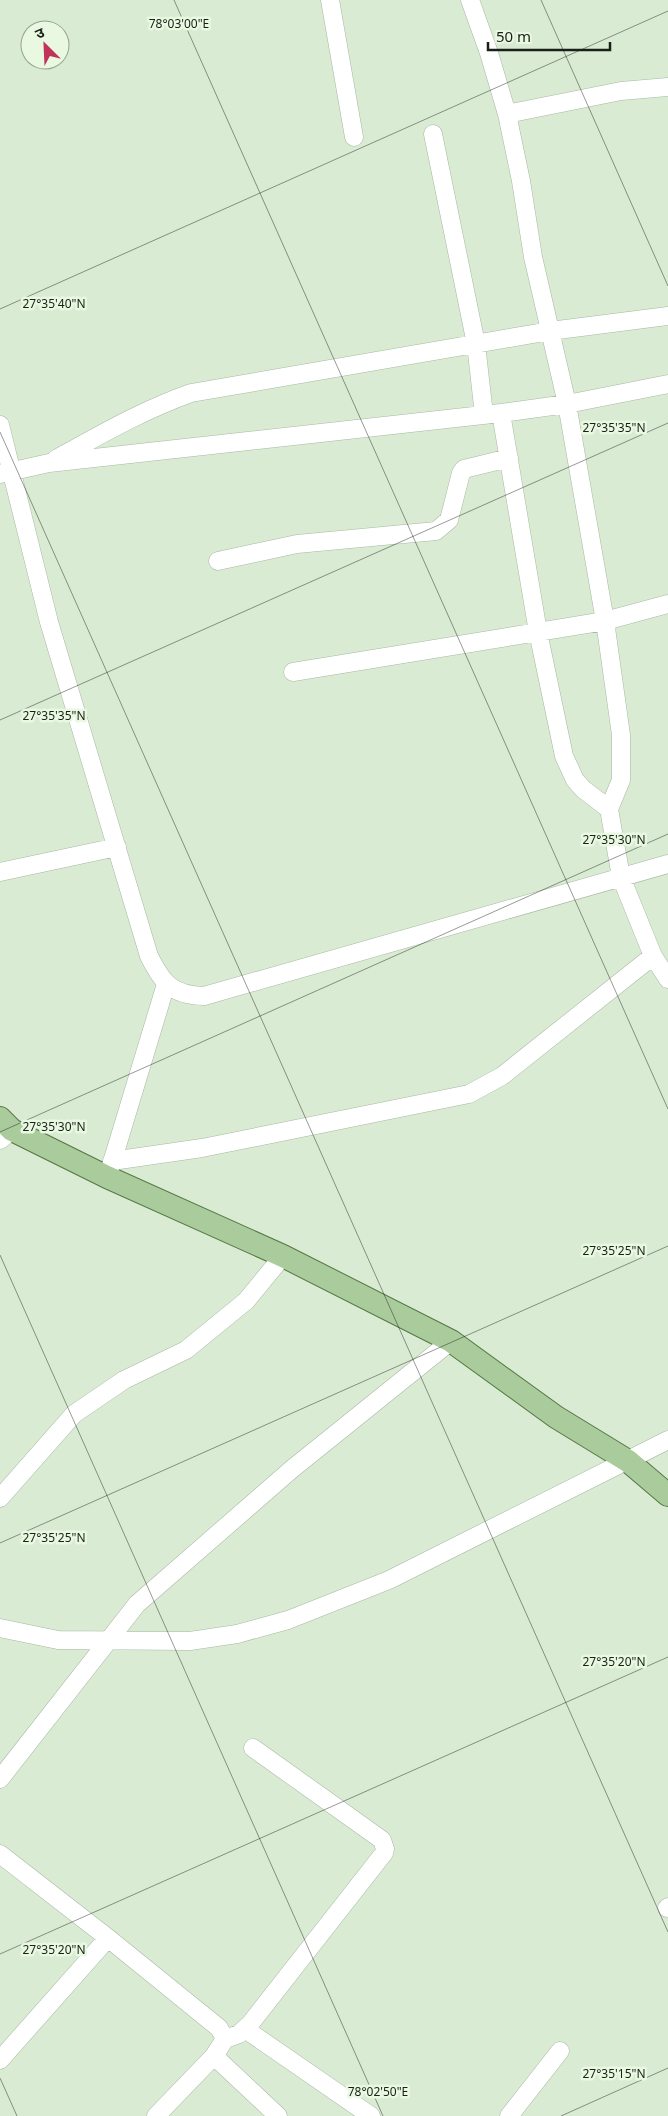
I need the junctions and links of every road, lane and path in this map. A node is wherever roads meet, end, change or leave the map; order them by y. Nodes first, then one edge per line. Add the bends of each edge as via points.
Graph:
1 (330, 0) edge
2 (470, 0) edge
3 (668, 87) edge
4 (506, 114) junction
5 (433, 134) dead end
6 (354, 137) dead end
7 (668, 316) edge
8 (550, 331) junction
9 (476, 344) junction
10 (668, 384) edge
11 (567, 404) junction
12 (501, 413) junction
13 (484, 415) junction
14 (0, 425) edge
15 (509, 458) junction
16 (49, 463) junction
17 (6, 473) edge
18 (218, 561) dead end
19 (668, 604) edge
20 (605, 621) junction
21 (538, 632) junction
22 (294, 672) dead end
23 (609, 809) junction
24 (117, 847) junction
25 (668, 864) edge
26 (0, 872) edge
27 (621, 877) junction
28 (653, 956) junction
29 (668, 979) edge
30 (166, 984) junction
31 (4, 1130) edge
32 (110, 1169) junction
33 (282, 1256) junction
34 (451, 1341) junction
35 (668, 1440) edge
36 (628, 1461) junction
37 (668, 1495) edge
38 (0, 1498) edge
39 (0, 1628) edge
40 (109, 1640) junction
41 (253, 1748) dead end
42 (0, 1779) edge
43 (0, 1854) edge
44 (108, 1938) junction
45 (245, 2030) junction
46 (225, 2039) junction
47 (560, 2051) dead end
48 (214, 2056) junction
49 (0, 2060) edge
50 (162, 2114) edge
51 (278, 2116) edge
52 (371, 2116) edge
53 (509, 2116) edge

1 - 6 street
2 - 4 street
3 - 4 street via 621,92
4 - 8 street
5 - 9 street
7 - 8 street
8 - 9 street
8 - 11 street
9 - 13 street
9 - 16 street via 191,393 130,418
10 - 11 street
11 - 12 street
11 - 20 street
12 - 13 street
12 - 15 street
13 - 16 street
14 - 17 street
15 - 18 street via 464,469 449,520 436,531 297,544
15 - 21 street
16 - 17 street
17 - 24 street
19 - 20 street
20 - 21 street
20 - 23 street via 621,735 621,780
21 - 22 street
21 - 23 street via 564,756 583,789
23 - 27 street
24 - 26 street
24 - 30 street via 149,956
25 - 27 street
27 - 28 street
27 - 30 street via 204,996 185,996
28 - 29 street
28 - 32 street via 502,1076 469,1094
30 - 32 street
31 - 32 main road
32 - 33 main road
33 - 34 main road
33 - 38 street via 246,1301 194,1344 124,1380 74,1414
34 - 36 main road via 556,1418
34 - 40 street via 292,1469 137,1604
35 - 36 street
36 - 37 main road
36 - 40 street via 389,1580 288,1620 237,1634 190,1641
39 - 40 street via 58,1640
40 - 42 street
41 - 45 street via 382,1840 385,1849
43 - 44 street
44 - 46 street via 219,2028
44 - 49 street
45 - 46 street
45 - 52 street
46 - 48 street
47 - 53 street
48 - 50 street
48 - 51 street

